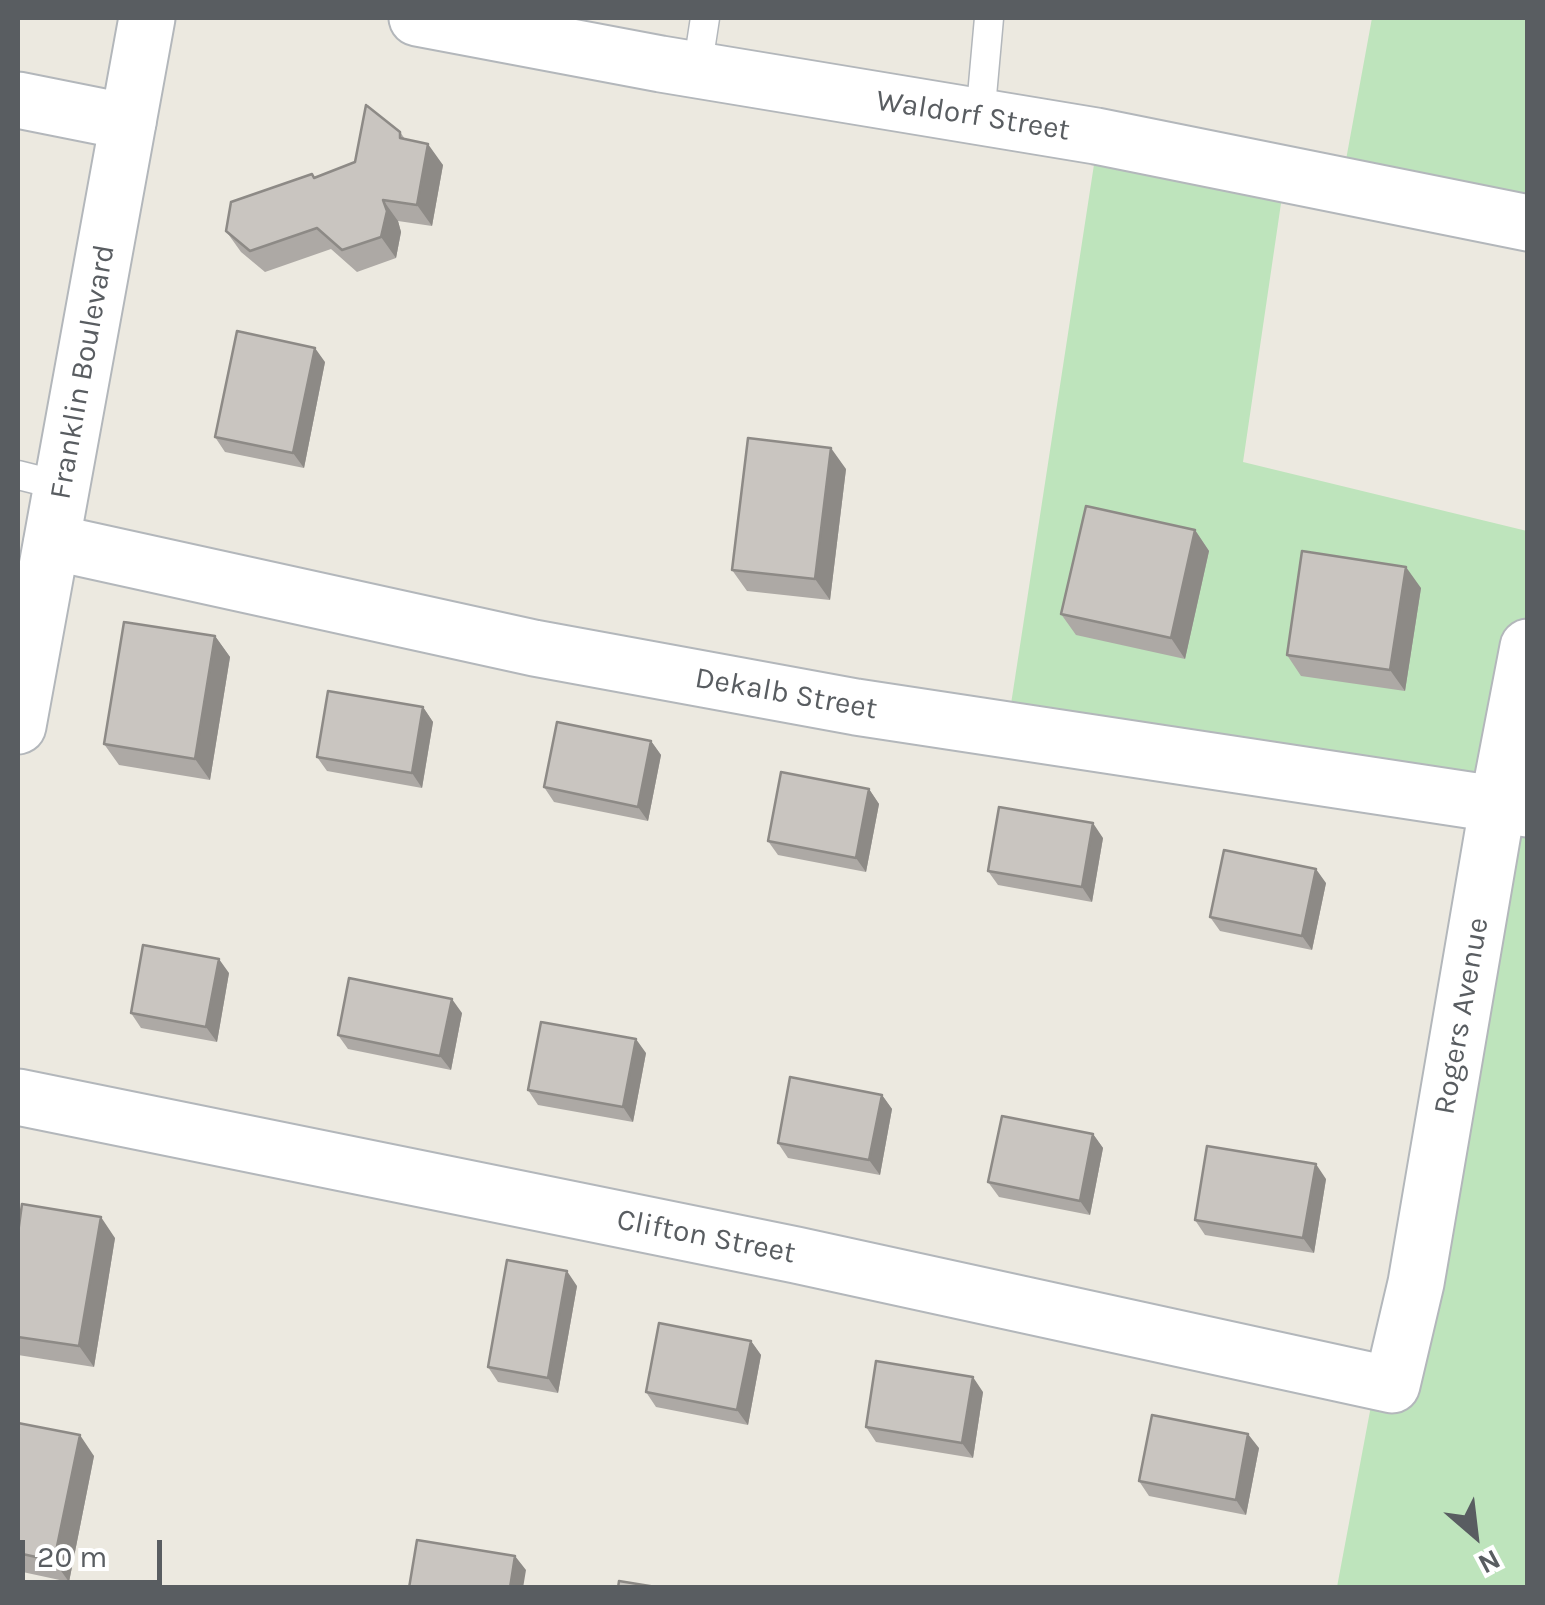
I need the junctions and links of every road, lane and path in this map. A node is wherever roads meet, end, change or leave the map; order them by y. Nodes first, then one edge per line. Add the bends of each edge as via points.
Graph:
1 (148, 18) edge
2 (418, 18) edge
3 (705, 18) edge
4 (989, 18) edge
5 (697, 70) junction
6 (18, 100) edge
7 (980, 118) junction
8 (128, 122) junction
9 (1528, 222) edge
10 (40, 481) edge
11 (52, 542) junction
12 (1528, 647) edge
13 (18, 726) edge
14 (1513, 806) edge
15 (18, 1097) edge
16 (1392, 1384) joint

1 - 8 street, Franklin Boulevard
2 - 5 street, Waldorf Street
3 - 5 lane
4 - 7 lane
5 - 7 street, Waldorf Street
6 - 8 street
7 - 9 street, Waldorf Street
8 - 10 street, Franklin Boulevard
10 - 11 street, Franklin Boulevard
11 - 13 street, Franklin Boulevard
11 - 14 street, Dekalb Street via 534,648 837,704
12 - 14 street, Rogers Avenue
14 - 16 street, Rogers Avenue
15 - 16 street, Clifton Street

